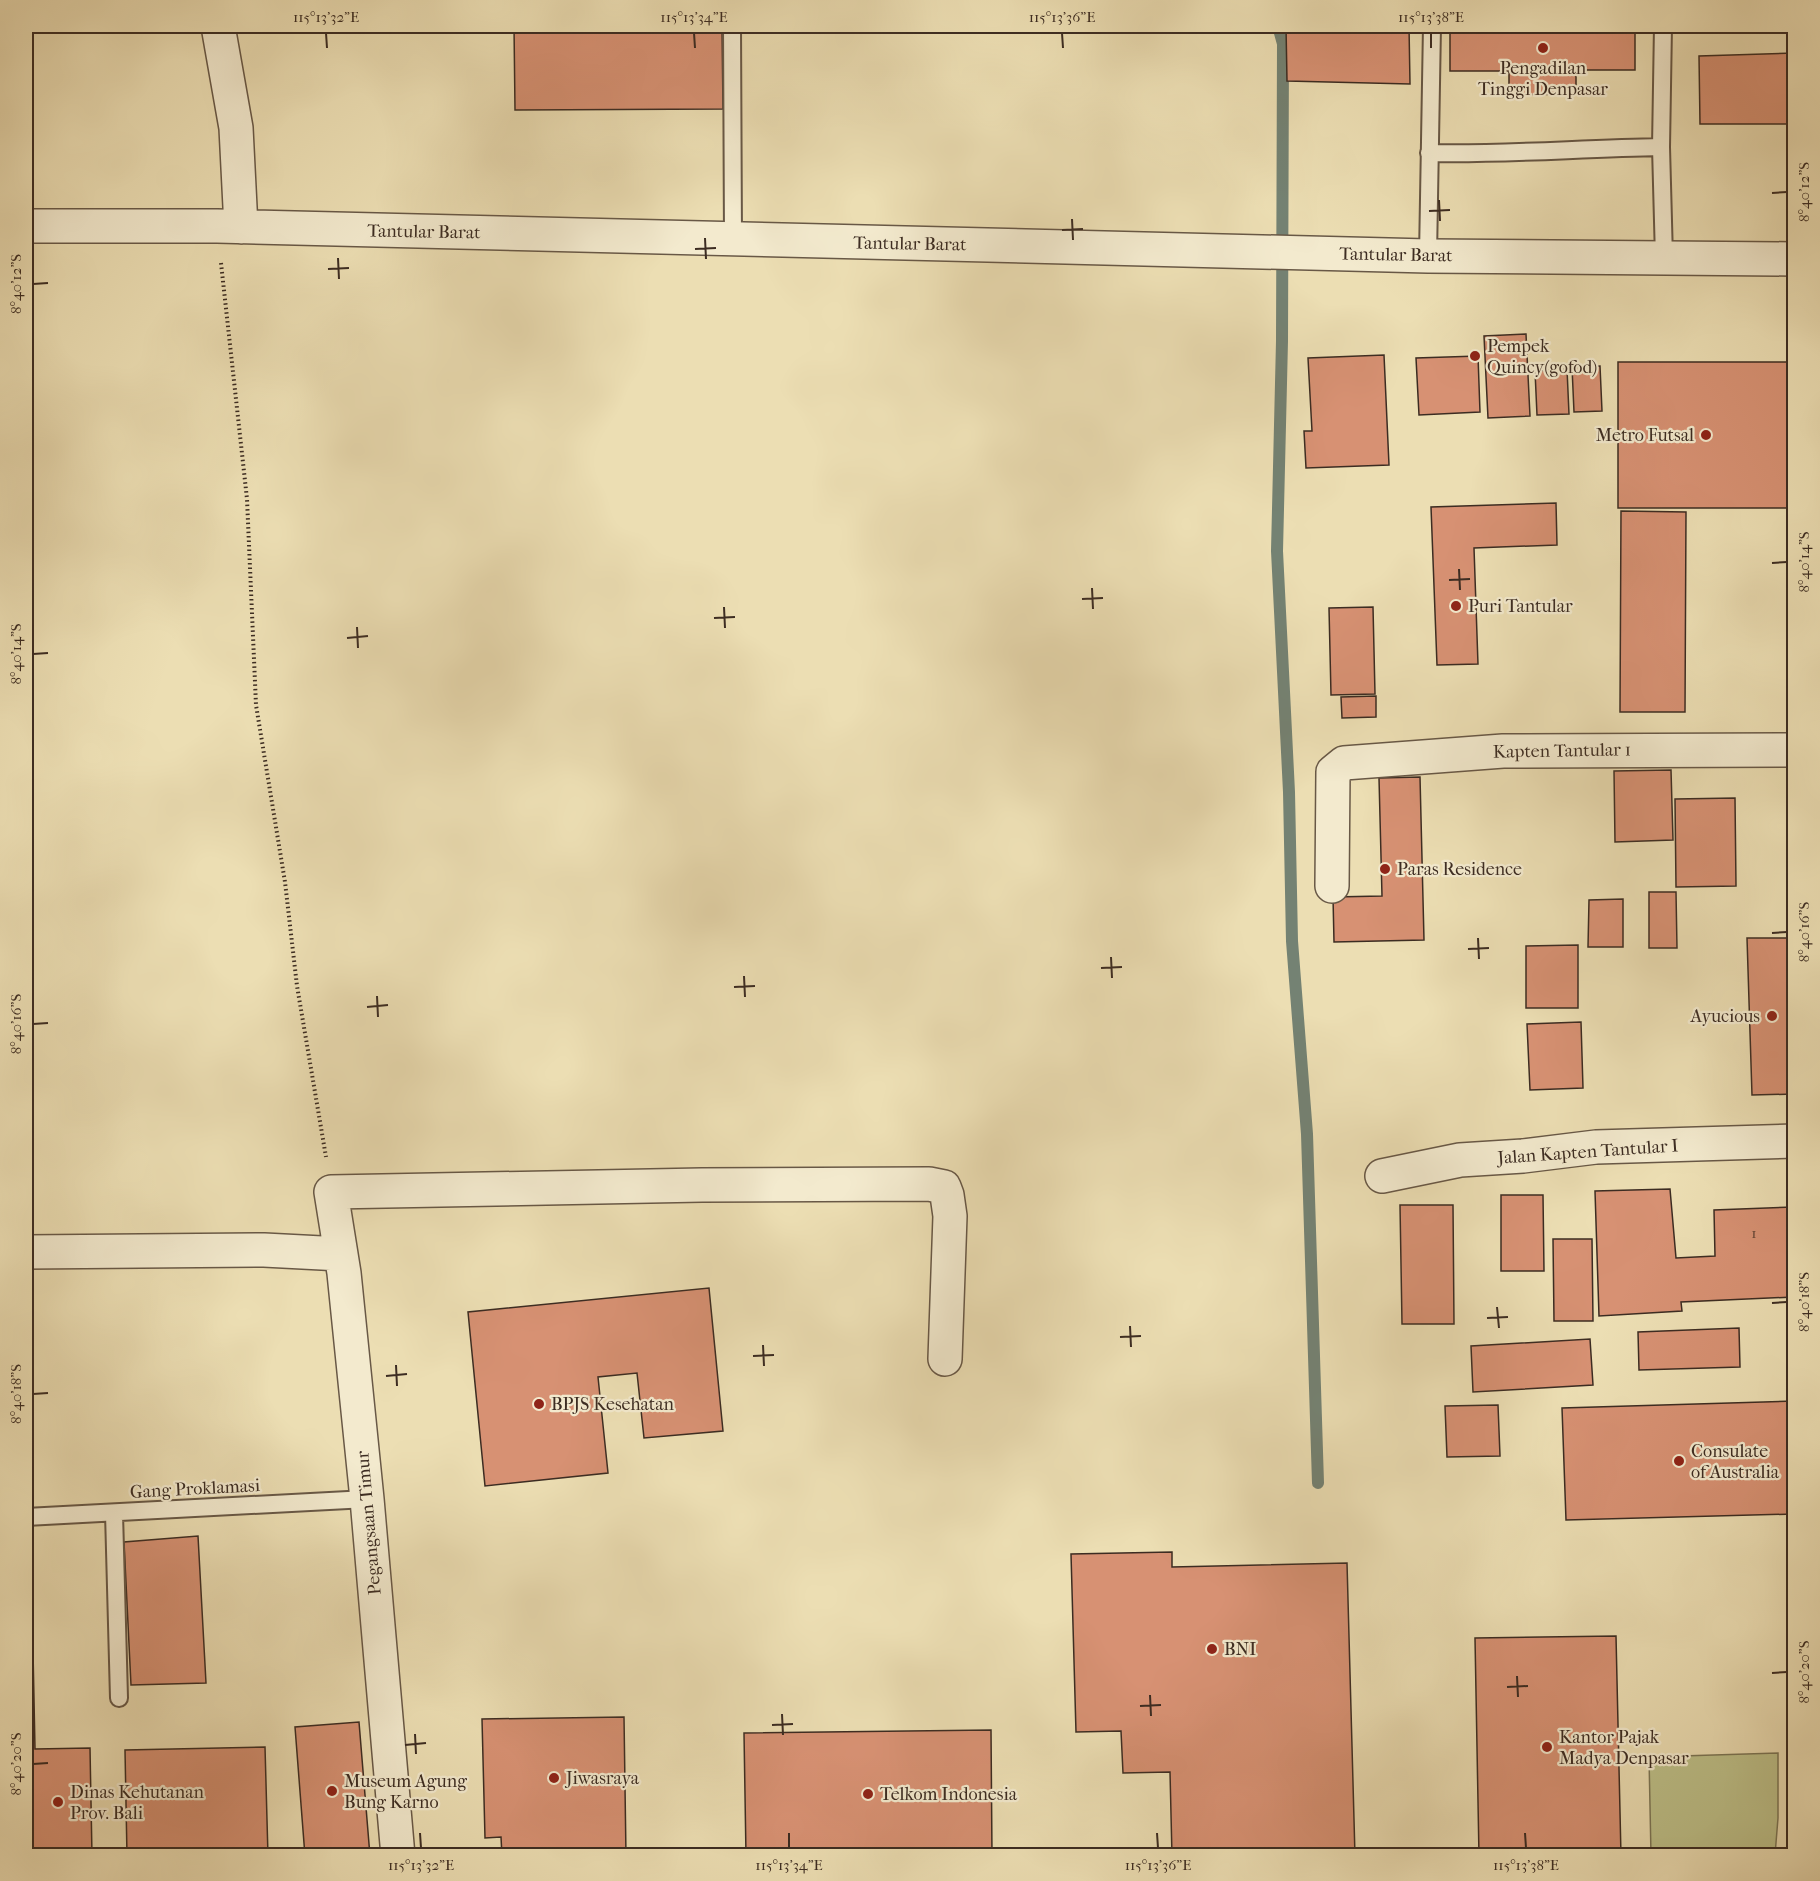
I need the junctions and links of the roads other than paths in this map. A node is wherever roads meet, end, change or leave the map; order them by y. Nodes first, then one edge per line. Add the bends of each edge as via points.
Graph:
1 (218, 26) edge
2 (732, 26) edge
3 (1432, 26) edge
4 (1663, 26) edge
5 (1660, 147) junction
6 (1429, 153) junction
7 (26, 226) edge
8 (229, 227) junction
9 (733, 239) junction
10 (1428, 256) junction
11 (1664, 258) junction
12 (1794, 259) edge
13 (1794, 750) edge
14 (1332, 886) dead end
15 (1794, 1141) edge
16 (1382, 1176) dead end
17 (26, 1252) edge
18 (341, 1254) junction
19 (945, 1359) dead end
20 (367, 1499) junction
21 (114, 1513) junction
22 (26, 1517) edge
23 (119, 1698) dead end
24 (398, 1856) edge

1 - 8 street via 236,128
2 - 9 lane
3 - 6 lane
4 - 5 lane
5 - 6 lane
5 - 11 lane
6 - 10 lane
7 - 8 street, Tantular Barat
8 - 9 street, Tantular Barat
9 - 10 street, Tantular Barat
10 - 11 street, Tantular Barat
11 - 12 street, Tantular Barat
13 - 14 street, Kapten Tantular 1 via 1503,751 1344,763 1333,772
15 - 16 street, Jalan Kapten Tantular I via 1596,1147 1460,1160
17 - 18 street via 264,1250
18 - 19 street, Pegangsaan Timur via 332,1192 929,1184 944,1187 950,1216
18 - 20 street, Pegangsaan Timur
20 - 21 lane, Gang Proklamasi
20 - 24 street, Pegangsaan Timur
21 - 22 lane, Gang Proklamasi
21 - 23 lane

